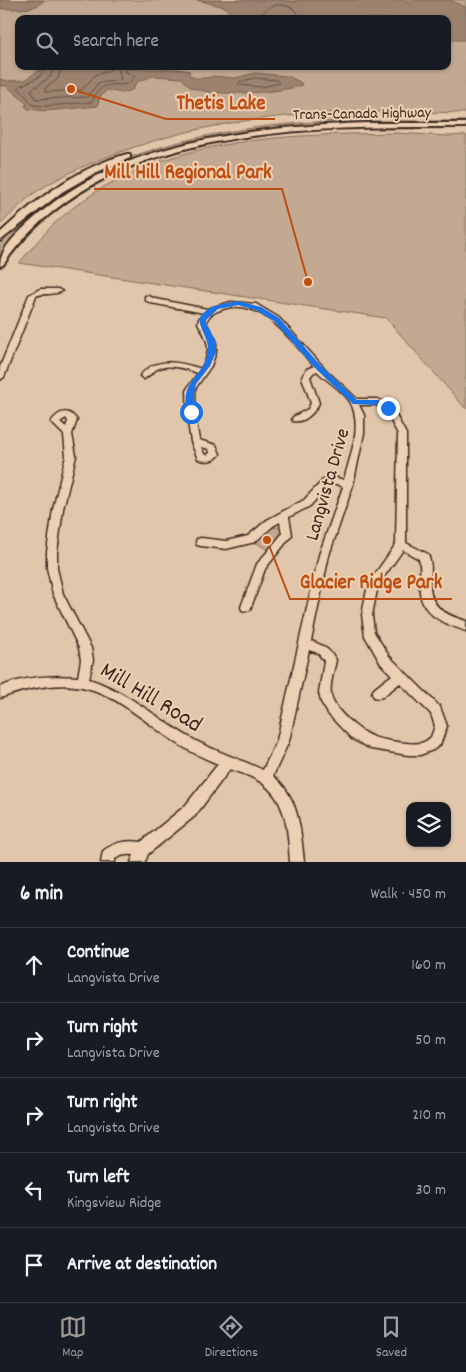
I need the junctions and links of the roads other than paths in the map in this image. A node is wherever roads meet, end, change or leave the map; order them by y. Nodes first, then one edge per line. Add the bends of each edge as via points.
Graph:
1 (466, 119) edge
2 (466, 125) edge
3 (0, 238) edge
4 (0, 263) edge
5 (58, 291) dead end
6 (148, 298) dead end
7 (209, 312) junction
8 (319, 367) junction
9 (202, 372) junction
10 (144, 376) dead end
11 (0, 377) edge
12 (355, 402) junction
13 (296, 420) dead end
14 (68, 434) dead end
15 (194, 442) dead end
16 (348, 484) junction
17 (284, 515) junction
18 (201, 542) dead end
19 (401, 545) junction
20 (246, 607) dead end
21 (466, 626) edge
22 (304, 642) junction
23 (400, 676) junction
24 (83, 682) junction
25 (0, 693) edge
26 (378, 693) dead end
27 (226, 762) junction
28 (266, 777) junction
29 (140, 855) edge
30 (108, 862) edge
31 (297, 862) edge

1 - 3 highway, Trans-Canada Highway via 281,122 180,139 123,158 70,183 26,213
2 - 4 highway, Trans-Canada Highway via 294,128 231,135 174,149 129,164 70,195 29,228
5 - 11 street via 40,291 33,295
6 - 7 street
7 - 8 street, Langvista Drive via 230,304 258,308 282,325
7 - 9 street via 202,323 210,335 212,352
8 - 12 street, Langvista Drive
8 - 13 street via 306,377 314,403 311,411
9 - 10 street via 165,364 152,368
9 - 15 street via 190,393
12 - 16 street, Langvista Drive via 361,423
12 - 19 street via 378,402 388,408 402,434
14 - 24 street, Mill Hill Road via 71,456 58,509 52,568 58,594 85,648 87,660
16 - 17 street via 326,482 307,503
16 - 22 street, Langvista Drive via 324,555
17 - 18 street via 251,539 226,545
17 - 20 street via 287,534 261,567
19 - 21 street via 424,557 427,603 437,613
19 - 23 street via 372,584 367,616 369,633 378,650
22 - 23 street via 322,650 330,660 325,693 327,702 356,735 383,745 414,749 429,746 440,734 440,718 430,703
22 - 28 street, Langvista Drive via 283,741
23 - 26 street
24 - 25 street via 64,680 16,686
24 - 27 street, Mill Hill Road via 121,697 175,735
27 - 28 street, Mill Hill Road
27 - 29 street via 190,811
28 - 31 street, Mill Hill Road via 280,791 292,816
29 - 30 street via 129,847 117,848 108,856

